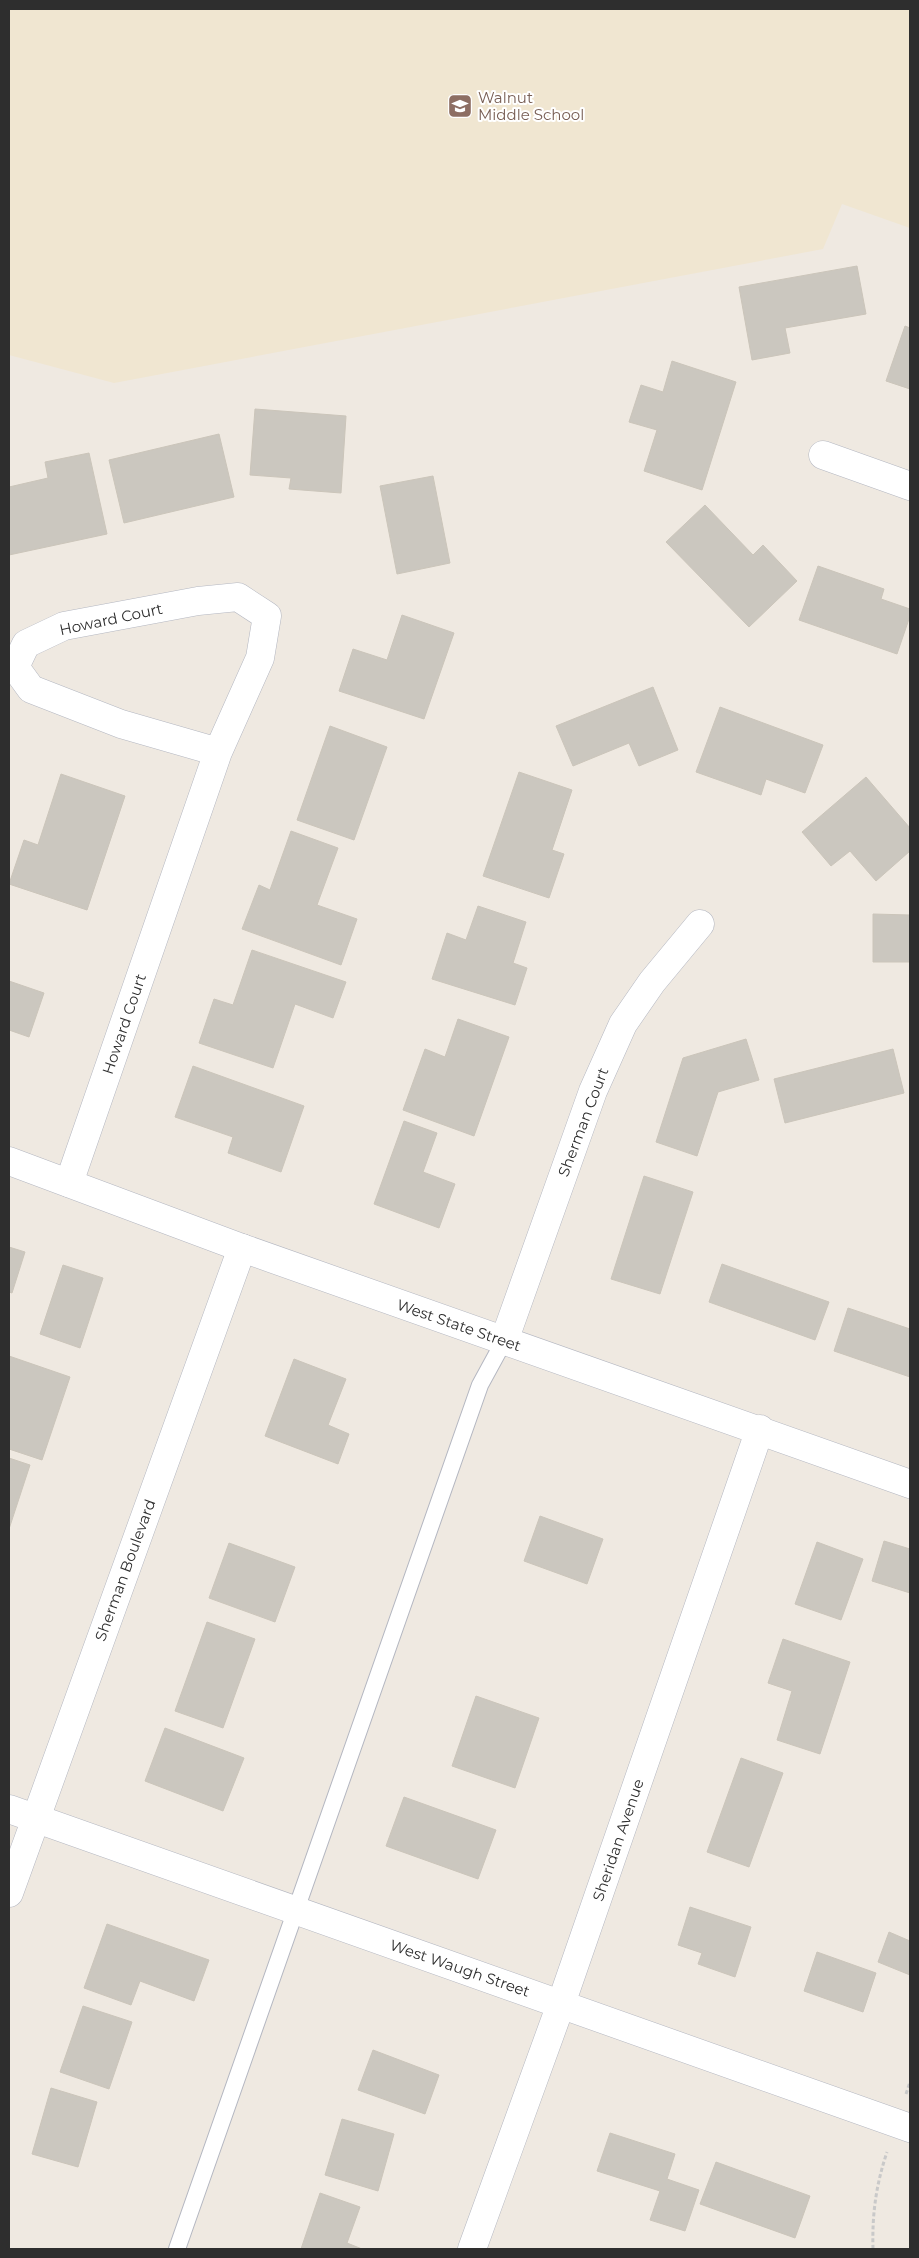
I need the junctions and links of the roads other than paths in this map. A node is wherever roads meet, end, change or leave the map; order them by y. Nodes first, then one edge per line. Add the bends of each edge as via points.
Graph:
1 (823, 455) dead end
2 (910, 486) edge
3 (218, 752) junction
4 (700, 924) dead end
5 (9, 1161) edge
6 (69, 1183) junction
7 (242, 1248) junction
8 (504, 1341) junction
9 (760, 1430) junction
10 (910, 1484) edge
11 (9, 1809) edge
12 (36, 1819) junction
13 (9, 1893) edge
14 (295, 1910) junction
15 (561, 2004) junction
16 (903, 2126) edge
17 (177, 2249) edge
18 (472, 2249) edge

1 - 2 street
3 - 3 street, Howard Court via 260,658 267,616 238,597 198,601 64,626 26,644 16,667 31,689 121,724
3 - 6 street, Howard Court
4 - 8 street, Sherman Court via 652,982 623,1024 593,1091
5 - 6 street, West State Street
6 - 7 street, West State Street
7 - 8 street, West State Street
7 - 12 street, Sherman Boulevard
8 - 9 street, West State Street
8 - 14 lane via 480,1385
9 - 10 street, West State Street
9 - 15 street, Sheridan Avenue
11 - 12 street, West Waugh Street
12 - 13 street, Sherman Boulevard
12 - 14 street, West Waugh Street
14 - 15 street, West Waugh Street
14 - 17 lane
15 - 16 street, West Waugh Street
15 - 18 street, Sheridan Avenue

